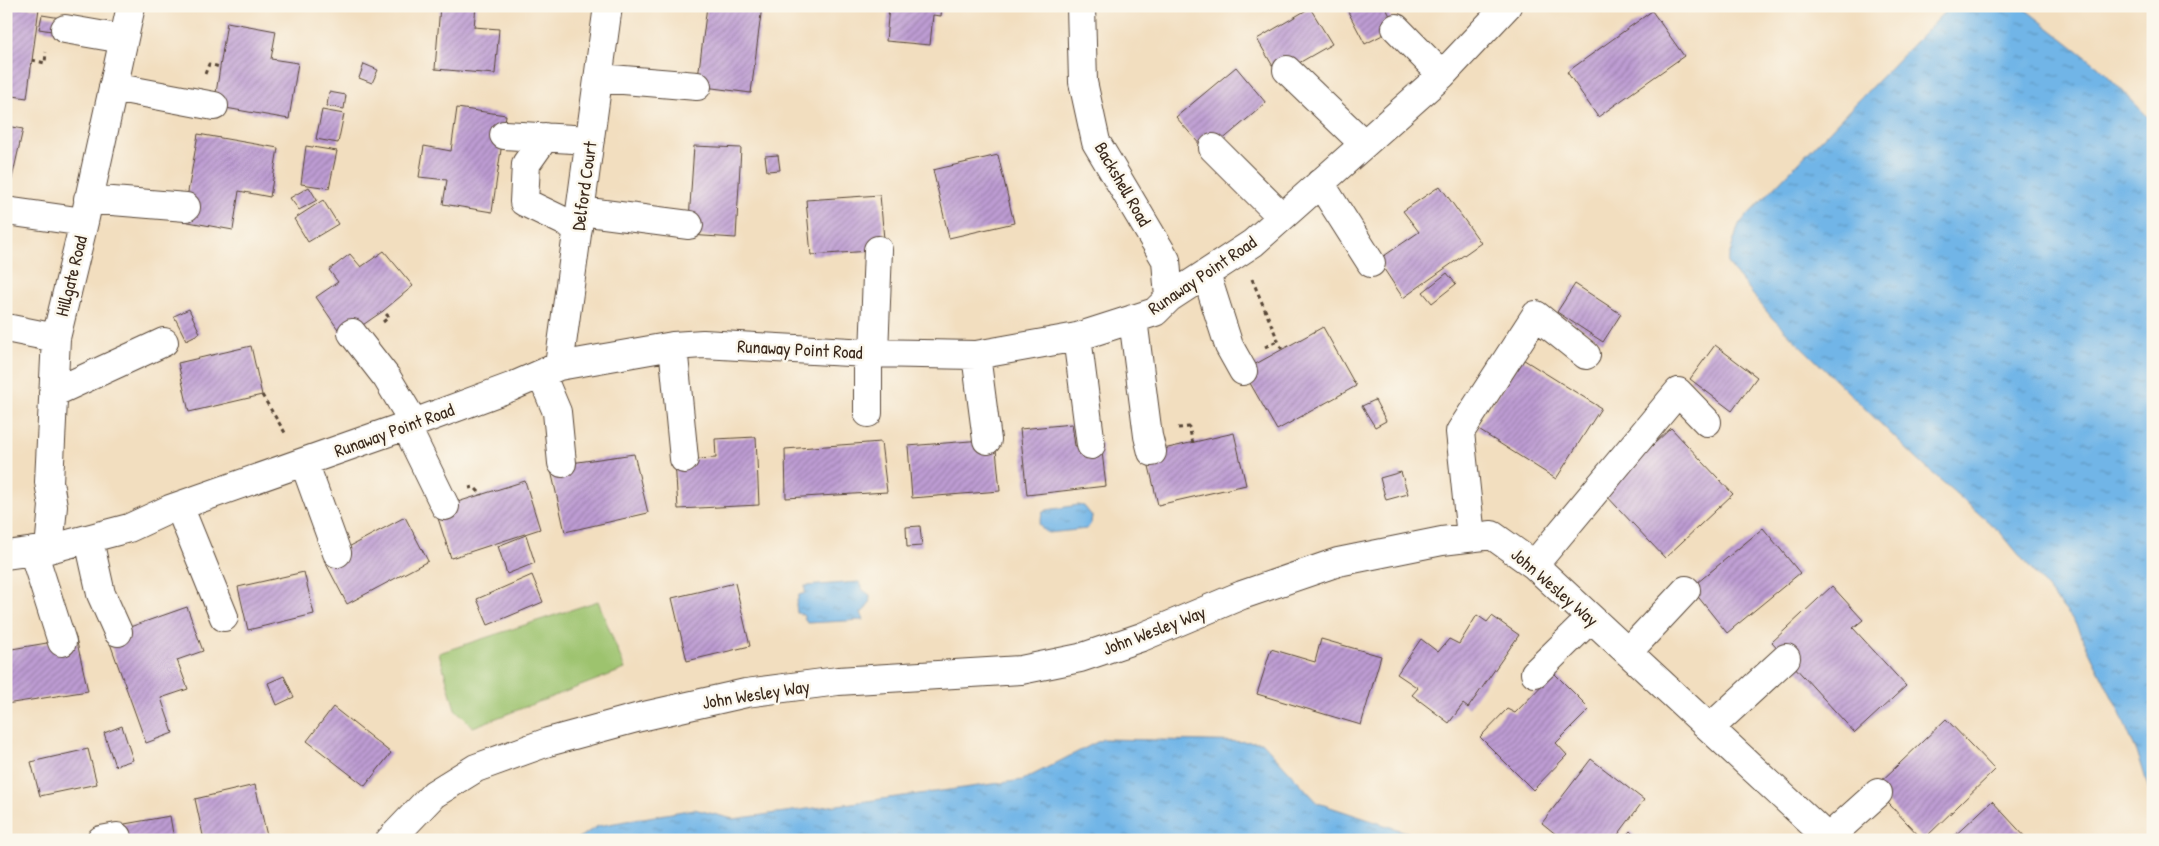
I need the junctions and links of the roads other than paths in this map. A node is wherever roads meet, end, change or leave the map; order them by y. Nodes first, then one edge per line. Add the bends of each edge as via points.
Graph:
1 (130, 6) edge
2 (608, 6) edge
3 (1081, 6) edge
4 (1507, 6) edge
5 (1396, 28) dead end
6 (65, 30) dead end
7 (123, 39) junction
8 (1287, 70) dead end
9 (1442, 74) junction
10 (598, 78) junction
11 (697, 86) dead end
12 (113, 87) junction
13 (214, 106) dead end
14 (504, 134) dead end
15 (545, 137) junction
16 (590, 140) junction
17 (1364, 144) junction
18 (1213, 148) dead end
19 (1320, 183) junction
20 (186, 207) dead end
21 (86, 210) junction
22 (6, 211) edge
23 (1282, 217) junction
24 (580, 220) junction
25 (689, 224) dead end
26 (878, 250) dead end
27 (1371, 263) dead end
28 (1206, 274) junction
29 (1169, 298) junction
30 (1133, 318) junction
31 (6, 328) edge
32 (352, 333) dead end
33 (1077, 337) junction
34 (56, 338) junction
35 (164, 342) dead end
36 (673, 346) junction
37 (871, 353) junction
38 (976, 355) junction
39 (1586, 355) dead end
40 (550, 370) junction
41 (1244, 371) dead end
42 (53, 393) junction
43 (868, 413) dead end
44 (1708, 422) dead end
45 (410, 425) junction
46 (988, 440) dead end
47 (1090, 444) dead end
48 (1152, 452) dead end
49 (684, 459) dead end
50 (304, 462) junction
51 (562, 463) dead end
52 (179, 506) junction
53 (445, 506) dead end
54 (1471, 537) junction
55 (89, 540) junction
56 (41, 550) junction
57 (337, 553) dead end
58 (6, 555) edge
59 (1534, 565) junction
60 (1686, 590) dead end
61 (224, 617) dead end
62 (1591, 618) junction
63 (118, 632) dead end
64 (62, 642) dead end
65 (1628, 652) junction
66 (1786, 658) dead end
67 (1535, 673) dead end
68 (1710, 728) junction
69 (1878, 793) dead end
70 (1829, 839) edge
71 (390, 840) edge

1 - 7 street, Hillgate Road
2 - 10 street, Delford Court
3 - 29 street, Backshell Road via 1083,82 1096,142 1166,260
4 - 9 street, Runaway Point Road
5 - 9 street
6 - 7 street
7 - 12 street, Hillgate Road
8 - 17 street
9 - 17 street, Runaway Point Road
10 - 11 street
10 - 16 street, Delford Court
12 - 13 street
12 - 21 street, Hillgate Road
14 - 15 street
15 - 16 street
15 - 24 street via 526,164 524,202
16 - 24 street, Delford Court
17 - 19 street, Runaway Point Road
18 - 23 street
19 - 23 street, Runaway Point Road
19 - 27 street
20 - 21 street
21 - 22 street
21 - 34 street, Hillgate Road
23 - 28 street, Runaway Point Road via 1253,243
24 - 25 street
24 - 40 street, Delford Court
26 - 37 street
28 - 29 street, Runaway Point Road
28 - 41 street via 1229,346
29 - 30 street, Runaway Point Road via 1154,312
30 - 33 street, Runaway Point Road
30 - 48 street
31 - 34 street
32 - 45 street via 387,378
33 - 38 street, Runaway Point Road
33 - 47 street
34 - 42 street, Hillgate Road
35 - 42 street
36 - 37 street, Runaway Point Road via 703,344
36 - 40 street, Runaway Point Road
36 - 49 street
37 - 38 street, Runaway Point Road
37 - 43 street
38 - 46 street
39 - 54 street via 1536,315 1460,432
40 - 45 street, Runaway Point Road
40 - 51 street
42 - 56 street, Hillgate Road via 49,482 54,506
44 - 59 street via 1678,392
45 - 50 street, Runaway Point Road
45 - 53 street
50 - 52 street, Runaway Point Road
50 - 57 street
52 - 55 street, Runaway Point Road via 129,528
52 - 61 street
54 - 59 street, John Wesley Way via 1492,534
54 - 71 street, John Wesley Way via 1338,562 1242,595 1142,637 1080,658 1021,670 838,681 746,693 640,716 476,768 434,794
55 - 56 street, Runaway Point Road
55 - 63 street via 101,594
56 - 58 street, Runaway Point Road
56 - 64 street
59 - 62 street, John Wesley Way
60 - 65 street
62 - 65 street, John Wesley Way
62 - 67 street
65 - 68 street, John Wesley Way
66 - 68 street
68 - 70 street, John Wesley Way
69 - 70 street

